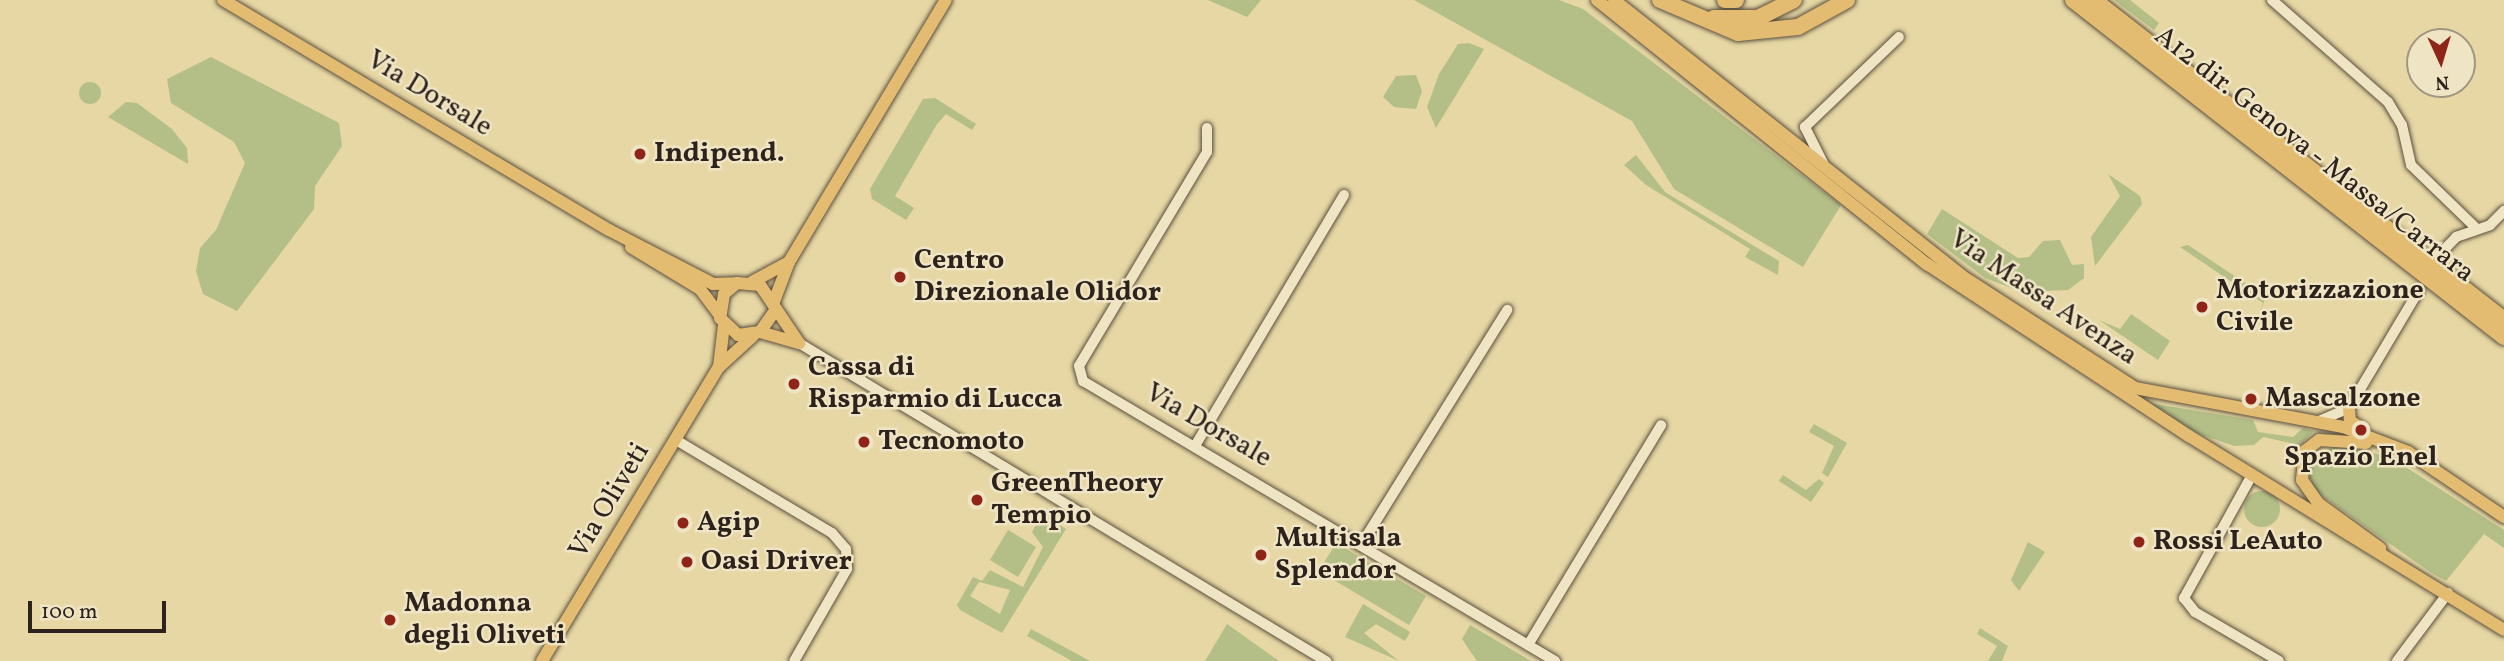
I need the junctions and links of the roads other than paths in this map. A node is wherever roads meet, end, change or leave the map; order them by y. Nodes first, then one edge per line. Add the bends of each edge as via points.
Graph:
1 (223, 0) edge
2 (946, 0) edge
3 (1597, 0) edge
4 (1614, 0) edge
5 (1660, 0) edge
6 (1725, 0) edge
7 (1736, 0) edge
8 (1794, 0) edge
9 (1847, 0) edge
10 (2060, 0) edge
11 (2073, 0) edge
12 (2094, 0) edge
13 (2272, 0) edge
14 (1679, 6) edge
15 (1899, 37) dead end
16 (2125, 41) junction
17 (1207, 128) dead end
18 (1825, 167) junction
19 (1344, 195) dead end
20 (2504, 211) edge
21 (2477, 229) junction
22 (610, 230) junction
23 (2437, 257) dead end
24 (789, 262) junction
25 (752, 282) junction
26 (737, 284) junction
27 (2419, 290) dead end
28 (773, 308) junction
29 (1507, 310) dead end
30 (2504, 320) edge
31 (722, 321) junction
32 (756, 334) junction
33 (2504, 337) edge
34 (799, 343) junction
35 (719, 367) junction
36 (2349, 408) junction
37 (2312, 421) junction
38 (1661, 425) dead end
39 (676, 440) junction
40 (2388, 443) junction
41 (1195, 446) junction
42 (2252, 475) junction
43 (2504, 517) edge
44 (1361, 545) junction
45 (2385, 555) junction
46 (2448, 593) junction
47 (2483, 615) junction
48 (2504, 630) edge
49 (2504, 636) edge
50 (1528, 645) junction
51 (542, 661) edge
52 (794, 661) edge
53 (1326, 661) edge
54 (1555, 661) edge
55 (2279, 661) edge
56 (2397, 661) edge

1 - 22 main road, Via Dorsale
2 - 24 main road
3 - 42 main road, Via Massa Avenza via 1927,264
4 - 18 main road, Via Massa Avenza
5 - 14 highway
6 - 7 highway
8 - 14 highway via 1758,18 1708,17
9 - 14 highway via 1798,27 1766,32 1714,27
10 - 16 highway
11 - 16 highway
12 - 30 highway
13 - 21 street via 2388,102 2402,125 2411,165
15 - 18 street via 1805,127 1804,136
16 - 33 highway, A12 dir. Genova - Massa/Carrara
17 - 41 street, Via Dorsale via 1207,152 1079,366 1083,381
18 - 37 main road, Via Massa Avenza via 1962,275 2135,388
19 - 41 street
20 - 21 street
21 - 23 street via 2456,237
22 - 26 main road, Via Dorsale via 713,284
22 - 31 main road, Via Dorsale via 700,289
24 - 25 main road
24 - 28 main road
25 - 26 main road
25 - 28 main road
26 - 31 main road via 724,294
27 - 36 street
28 - 32 main road
28 - 34 main road
29 - 44 street
31 - 32 main road
31 - 35 main road, Via Oliveti
32 - 34 main road
32 - 35 main road, Via Oliveti
34 - 53 street
35 - 39 main road, Via Oliveti
36 - 37 street via 2333,420
36 - 40 main road via 2350,421
37 - 40 main road, Via Massa Avenza
38 - 50 street
39 - 51 main road, Via Oliveti
39 - 52 street via 832,533 846,549 847,569
40 - 43 main road, Via Massa Avenza
40 - 45 main road via 2319,440 2301,467 2309,494 2372,536
41 - 44 street, Via Dorsale
42 - 45 main road, Via Massa Avenza
42 - 55 street via 2184,598
44 - 50 street, Via Dorsale
45 - 46 main road, Via Massa Avenza
46 - 47 main road, Via Massa Avenza
46 - 56 street
47 - 48 main road, Via Massa Avenza
47 - 49 street
50 - 54 street, Via Dorsale

